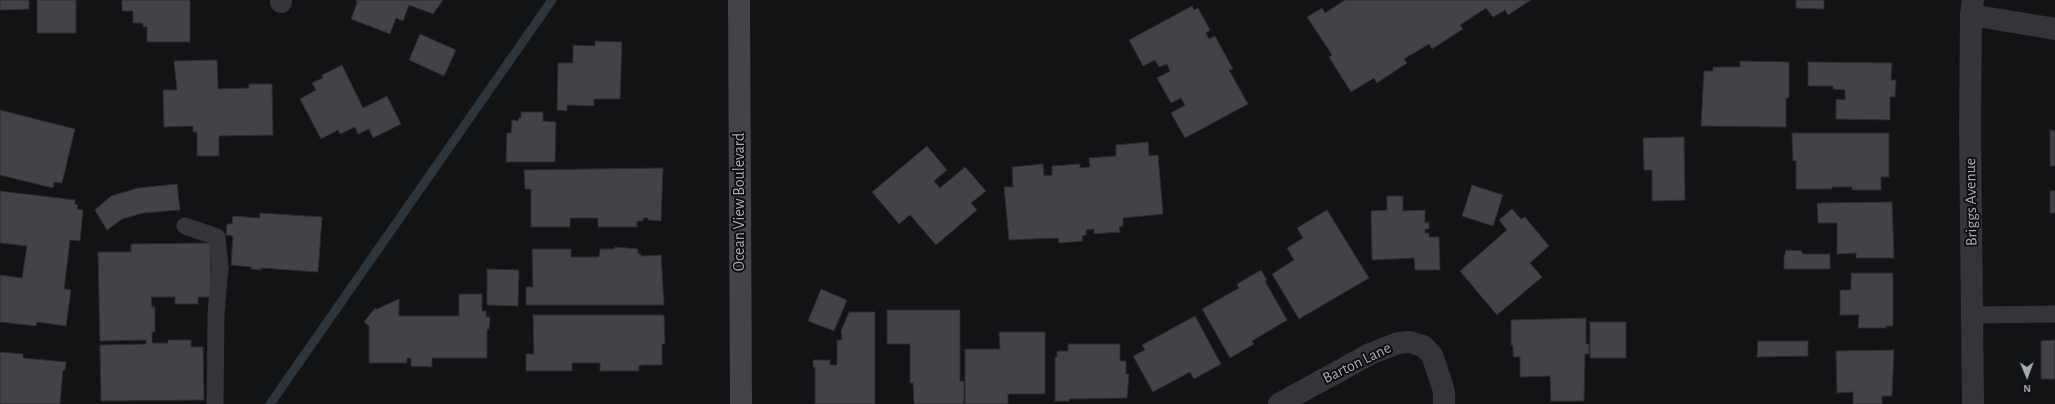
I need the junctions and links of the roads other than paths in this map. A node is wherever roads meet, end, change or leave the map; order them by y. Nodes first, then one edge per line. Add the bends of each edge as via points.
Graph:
1 (739, 0) edge
2 (1972, 7) edge
3 (2055, 29) edge
4 (185, 226) dead end
5 (2055, 314) edge
6 (1973, 315) junction
7 (216, 404) edge
8 (741, 404) edge
9 (1279, 404) edge
10 (1444, 404) edge
11 (1973, 404) edge

1 - 8 main road, Ocean View Boulevard
2 - 3 street
2 - 6 street, Briggs Avenue
4 - 7 lane via 217,237 220,267 216,314
5 - 6 lane
6 - 11 street, Briggs Avenue
9 - 10 street, Barton Lane via 1377,351 1398,343 1410,342 1423,346 1432,355 1444,391

